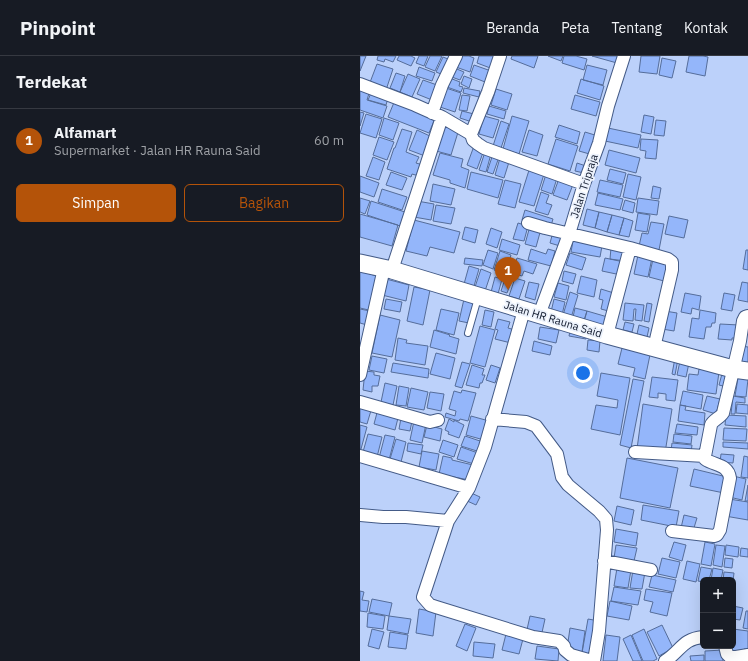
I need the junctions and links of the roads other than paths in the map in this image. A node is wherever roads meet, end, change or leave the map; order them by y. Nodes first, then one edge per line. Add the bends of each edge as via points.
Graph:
1 (456, 56) edge
2 (500, 56) edge
3 (624, 56) edge
4 (360, 84) edge
5 (437, 115) junction
6 (471, 134) junction
7 (584, 184) junction
8 (528, 223) dead end
9 (569, 234) junction
10 (630, 248) junction
11 (360, 263) edge
12 (388, 269) junction
13 (478, 296) junction
14 (532, 313) junction
15 (748, 316) edge
16 (468, 333) dead end
17 (607, 335) junction
18 (654, 348) junction
19 (741, 370) edge
20 (360, 375) edge
21 (360, 402) edge
22 (492, 419) junction
23 (438, 420) dead end
24 (635, 452) dead end
25 (360, 456) edge
26 (704, 456) junction
27 (469, 488) junction
28 (360, 515) edge
29 (448, 521) junction
30 (672, 531) dead end
31 (604, 561) junction
32 (651, 570) dead end
33 (700, 638) edge
34 (726, 649) edge
35 (748, 655) edge
36 (593, 661) edge
37 (665, 661) edge

1 - 5 street via 442,85
2 - 6 street
3 - 7 street, Jalan Tripraja via 599,143
4 - 5 street
5 - 6 street
5 - 12 street
6 - 7 street via 473,140 484,148
7 - 9 street, Jalan Tripraja
8 - 9 street
9 - 10 street
9 - 14 street, Jalan Tripraja
10 - 17 street
10 - 18 street via 672,262
11 - 12 main road, Jalan HR Rauna Said
12 - 13 main road, Jalan HR Rauna Said
12 - 20 street
13 - 14 main road, Jalan HR Rauna Said
13 - 16 lane
14 - 17 main road, Jalan HR Rauna Said
14 - 22 street, Jalan Tripraja
15 - 19 street via 743,321
17 - 18 main road, Jalan HR Rauna Said
18 - 19 main road, Jalan HR Rauna Said
19 - 26 street via 723,413 712,422
21 - 23 street via 430,422
22 - 27 street, Jalan Tripraja via 485,447
22 - 31 street via 526,422 536,426 557,454 562,477 568,485 606,519
24 - 26 street
25 - 27 street
26 - 30 street via 705,459 725,467 730,474 718,533 711,536
27 - 29 street, Jalan Tripraja
28 - 29 street
29 - 36 street, Jalan Tripraja via 423,597 427,602 533,637 559,641 571,655
31 - 32 street
31 - 36 street via 599,631
33 - 37 street via 685,643
34 - 35 street via 730,657

